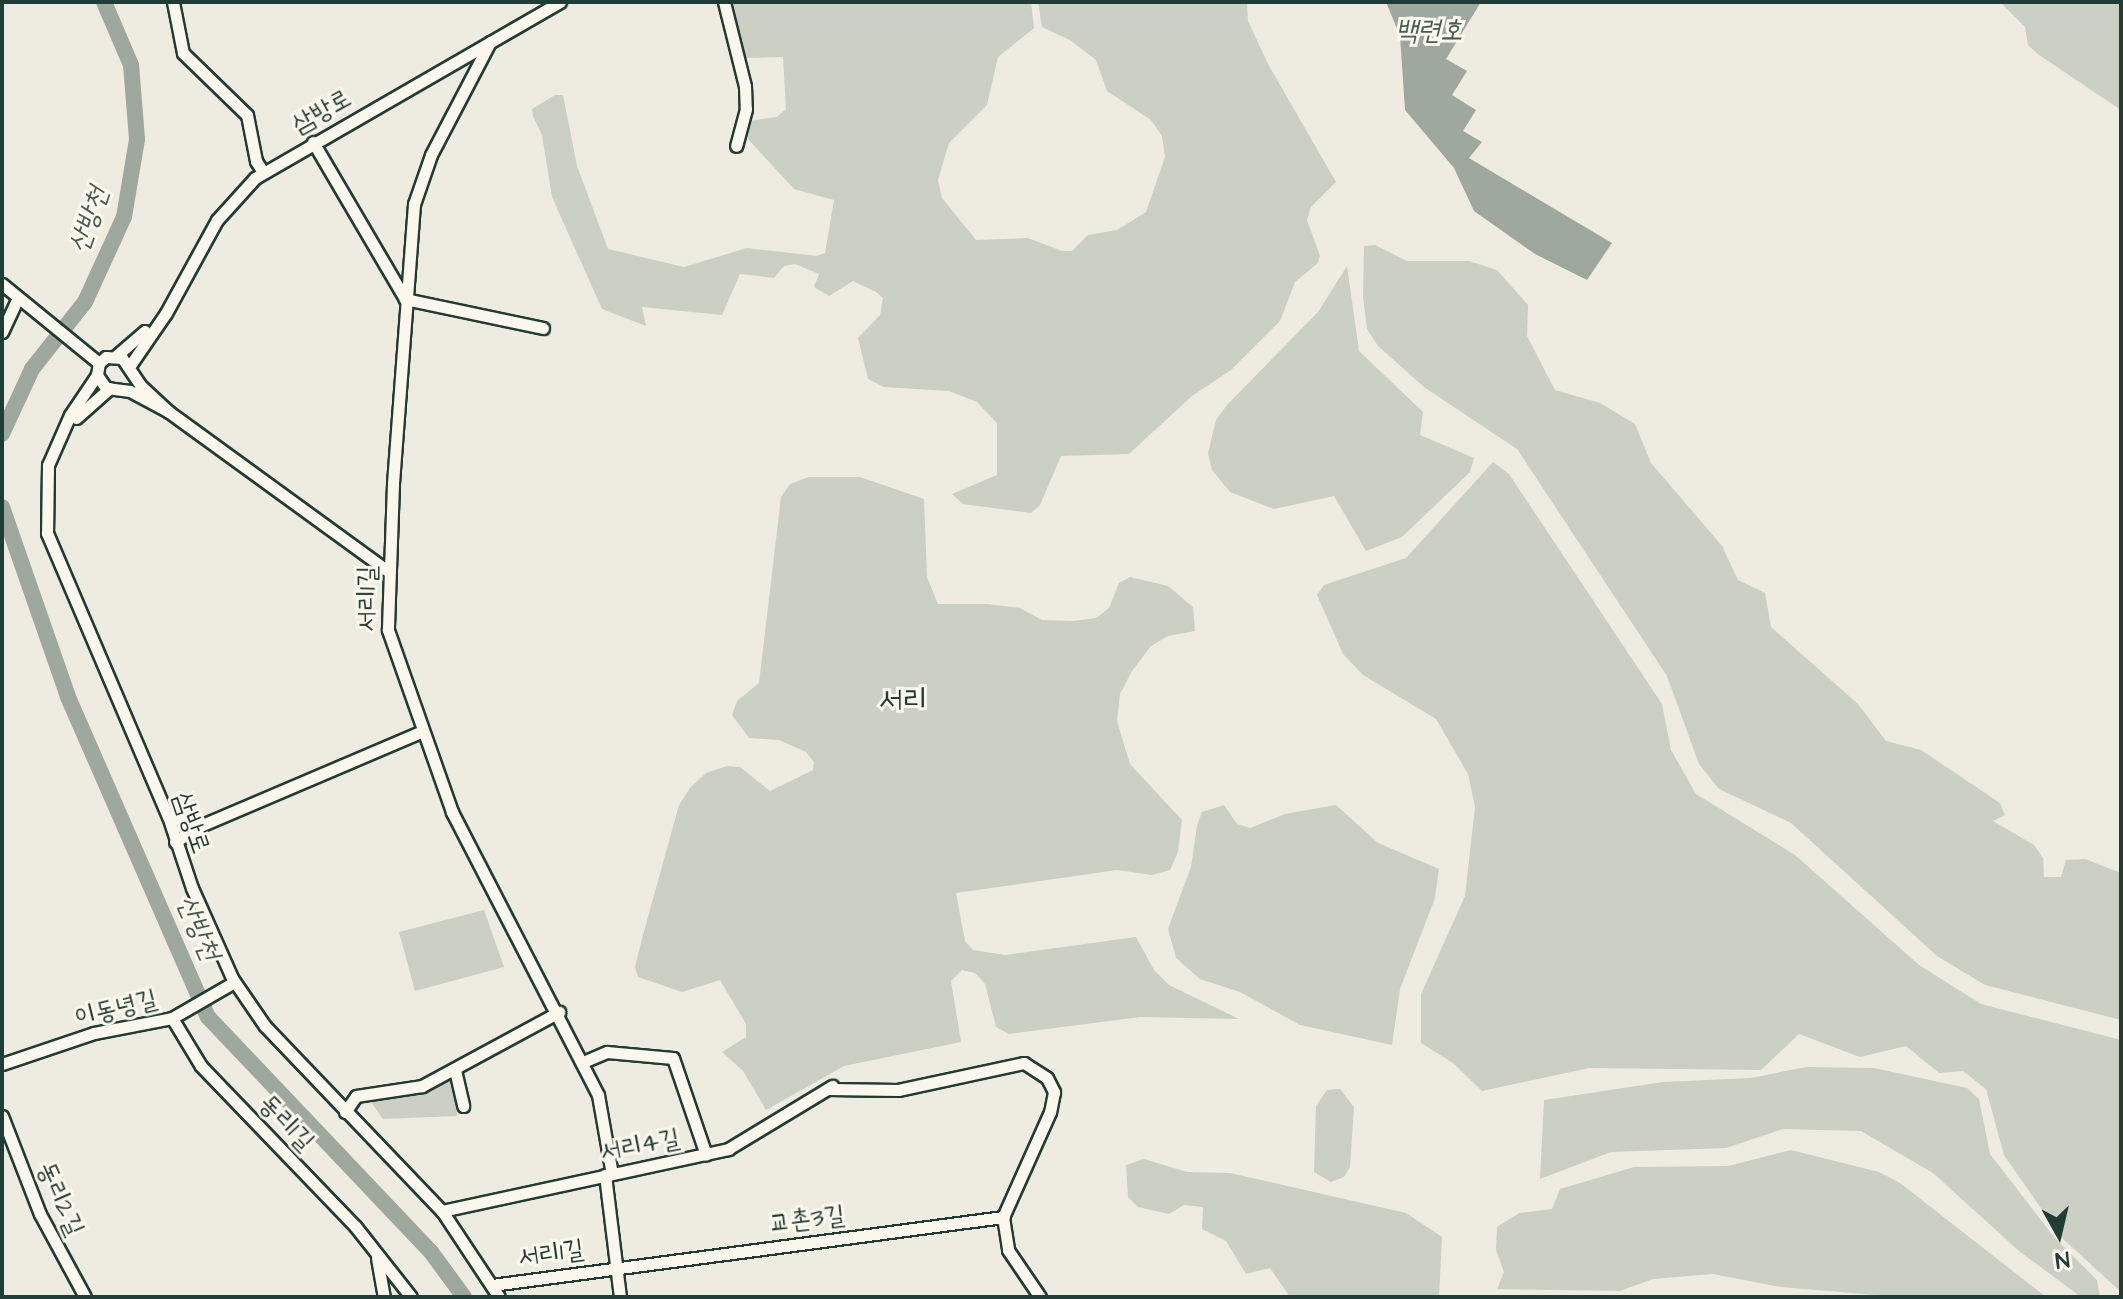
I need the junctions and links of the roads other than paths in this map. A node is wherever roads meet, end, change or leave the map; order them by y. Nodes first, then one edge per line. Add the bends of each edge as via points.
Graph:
1 (173, 2) edge
2 (560, 2) edge
3 (724, 2) edge
4 (490, 42) junction
5 (313, 142) junction
6 (736, 146) dead end
7 (263, 172) junction
8 (2, 284) edge
9 (405, 299) junction
10 (22, 300) junction
11 (161, 319) junction
12 (543, 328) dead end
13 (2, 332) edge
14 (116, 356) junction
15 (98, 369) junction
16 (129, 370) junction
17 (114, 388) junction
18 (169, 412) junction
19 (66, 425) junction
20 (389, 572) junction
21 (420, 732) junction
22 (168, 816) junction
23 (200, 826) junction
24 (175, 842) junction
25 (234, 982) junction
26 (559, 1012) junction
27 (172, 1018) junction
28 (583, 1062) junction
29 (2, 1064) edge
30 (455, 1070) junction
31 (467, 1099) dead end
32 (345, 1112) junction
33 (3, 1123) edge
34 (706, 1155) junction
35 (608, 1174) junction
36 (442, 1211) junction
37 (1003, 1217) junction
38 (377, 1254) junction
39 (616, 1267) junction
40 (492, 1285) junction
41 (85, 1297) edge
42 (384, 1297) edge
43 (411, 1297) edge
44 (499, 1297) edge
45 (620, 1297) edge
46 (1040, 1297) edge

1 - 7 street via 183,53 247,115
2 - 4 street, 삼방로
3 - 6 street via 745,86 746,109
4 - 5 street, 삼방로
4 - 9 street, 서리1길 via 421,177
5 - 7 street, 삼방로
5 - 9 street
7 - 11 street, 삼방로 via 217,220
8 - 10 street
9 - 12 street
9 - 20 street, 서리1길
10 - 13 street
10 - 15 street
11 - 14 street, 삼방로
11 - 16 street, 삼방로
14 - 15 street, 삼방로
14 - 16 street
15 - 17 street
15 - 19 street, 삼방로
16 - 17 street, 삼방로
16 - 18 street
17 - 18 street
17 - 19 street, 삼방로
18 - 20 street
19 - 22 street, 삼방로 via 48,465 47,533
20 - 21 street, 서리1길 via 391,650
21 - 23 street
21 - 26 street, 서리1길 via 452,812
22 - 23 street
22 - 24 street, 삼방로
23 - 24 street
24 - 25 street, 삼방로
25 - 27 street, 이동녕길
25 - 32 street, 삼방로 via 283,1050
26 - 28 street, 서리1길
26 - 30 street
27 - 29 street, 이동녕길 via 94,1033
27 - 38 street, 동리1길 via 201,1066
28 - 34 street via 607,1052 673,1058
28 - 35 street, 서리1길 via 605,1118
30 - 31 street
30 - 32 street via 422,1086 356,1096
32 - 36 street, 삼방로
33 - 41 street, 동리2길 via 40,1214
34 - 35 street, 서리4길
34 - 37 street, 서리4길 via 728,1149 830,1087 898,1090 1024,1063 1052,1085 1054,1101
35 - 36 street, 서리4길
35 - 39 street, 서리1길
36 - 40 street, 삼방로
37 - 39 street, 교촌3길
37 - 46 street via 1008,1250
38 - 42 street
38 - 43 street, 동리1길
39 - 40 street, 서리1길
39 - 45 street, 서리1길
40 - 44 street, 삼방로

